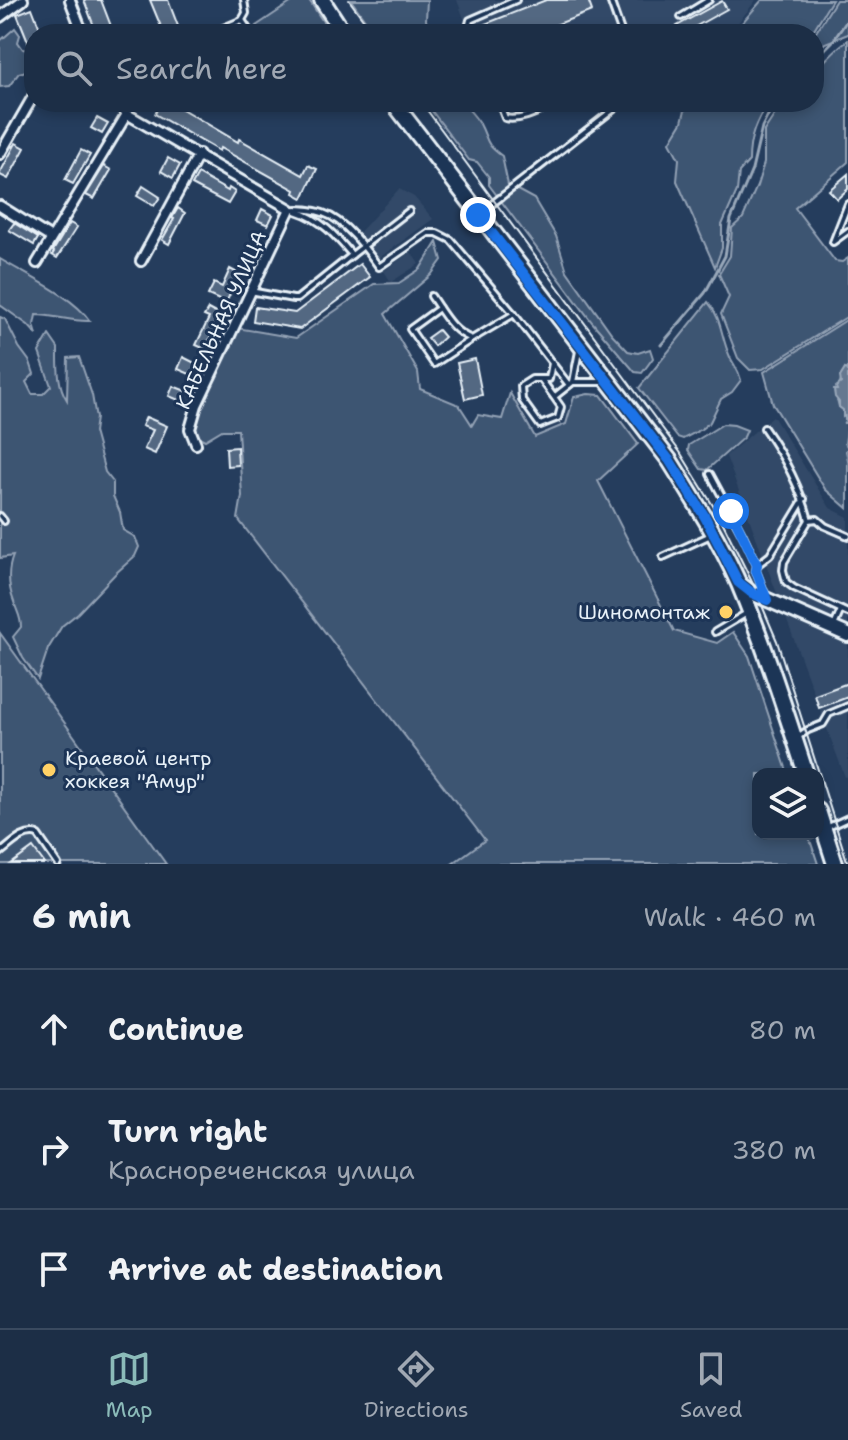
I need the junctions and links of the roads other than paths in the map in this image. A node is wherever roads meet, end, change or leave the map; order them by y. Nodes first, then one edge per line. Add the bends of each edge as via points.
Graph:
1 (23, 0) edge
2 (70, 0) edge
3 (244, 0) edge
4 (322, 0) edge
5 (516, 0) edge
6 (610, 0) edge
7 (709, 0) edge
8 (0, 17) edge
9 (681, 17) dead end
10 (242, 20) junction
11 (79, 24) edge
12 (233, 24) edge
13 (245, 24) edge
14 (338, 24) edge
15 (469, 24) edge
16 (618, 24) edge
17 (24, 112) edge
18 (401, 112) edge
19 (503, 112) edge
20 (534, 112) edge
21 (610, 112) edge
22 (127, 114) joint
23 (0, 154) edge
24 (199, 154) junction
25 (848, 204) edge
26 (0, 206) edge
27 (290, 209) junction
28 (409, 211) dead end
29 (478, 215) junction
30 (848, 231) edge
31 (51, 238) junction
32 (364, 246) junction
33 (352, 255) junction
34 (141, 261) dead end
35 (37, 263) dead end
36 (250, 291) junction
37 (431, 296) dead end
38 (439, 308) junction
39 (514, 314) junction
40 (472, 339) junction
41 (581, 345) junction
42 (552, 363) junction
43 (541, 379) junction
44 (610, 382) junction
45 (571, 384) junction
46 (554, 397) junction
47 (764, 428) dead end
48 (196, 444) dead end
49 (710, 474) dead end
50 (804, 499) junction
51 (809, 520) junction
52 (713, 535) junction
53 (848, 536) edge
54 (663, 557) dead end
55 (757, 565) junction
56 (738, 582) junction
57 (767, 600) junction
58 (841, 610) junction
59 (750, 613) junction
60 (848, 613) edge
61 (833, 628) junction
62 (715, 632) dead end
63 (848, 635) edge
64 (848, 706) edge
65 (808, 730) junction
66 (793, 734) junction
67 (804, 768) edge
68 (848, 818) edge
69 (824, 829) joint
70 (0, 853) edge
71 (58, 864) edge
72 (835, 864) edge

1 - 8 street
2 - 11 street
3 - 10 lane
4 - 14 main road
5 - 15 lane
6 - 16 lane
7 - 9 lane
10 - 12 lane
10 - 13 lane
17 - 23 street
18 - 29 main road
19 - 20 lane via 510,120
21 - 29 lane
22 - 24 street
22 - 31 street
24 - 27 street
24 - 34 street
25 - 30 lane via 833,242
26 - 31 street
27 - 32 lane via 327,214
27 - 33 lane via 326,227
27 - 36 street, КАБЕЛЬНАЯ УЛИЦА
28 - 32 lane
29 - 41 main road
31 - 35 street
32 - 33 lane
32 - 39 lane via 379,267 428,233 437,233 451,240
33 - 36 lane via 297,299
36 - 48 street, КАБЕЛЬНАЯ УЛИЦА via 197,405 190,429
37 - 38 lane
38 - 40 lane via 459,334
38 - 40 lane via 410,329 434,364
39 - 40 lane
39 - 42 lane
41 - 44 main road
41 - 45 lane
42 - 43 lane via 549,379
42 - 45 lane
43 - 46 lane
43 - 46 lane via 532,379 520,391 540,425 558,418 561,407
44 - 45 lane
44 - 52 main road via 670,461
45 - 46 lane
47 - 50 lane
49 - 55 lane
50 - 51 lane
50 - 55 lane via 770,555
51 - 53 lane
51 - 58 lane via 784,562 786,582
52 - 54 lane
52 - 56 main road
55 - 57 lane
56 - 57 street
56 - 59 main road
57 - 59 street via 756,603
57 - 61 street
58 - 60 lane
58 - 61 lane
59 - 62 lane
59 - 66 main road
61 - 63 street
64 - 65 lane
65 - 66 lane
65 - 66 lane
66 - 67 main road
68 - 69 lane
69 - 72 main road
70 - 71 lane via 32,832

